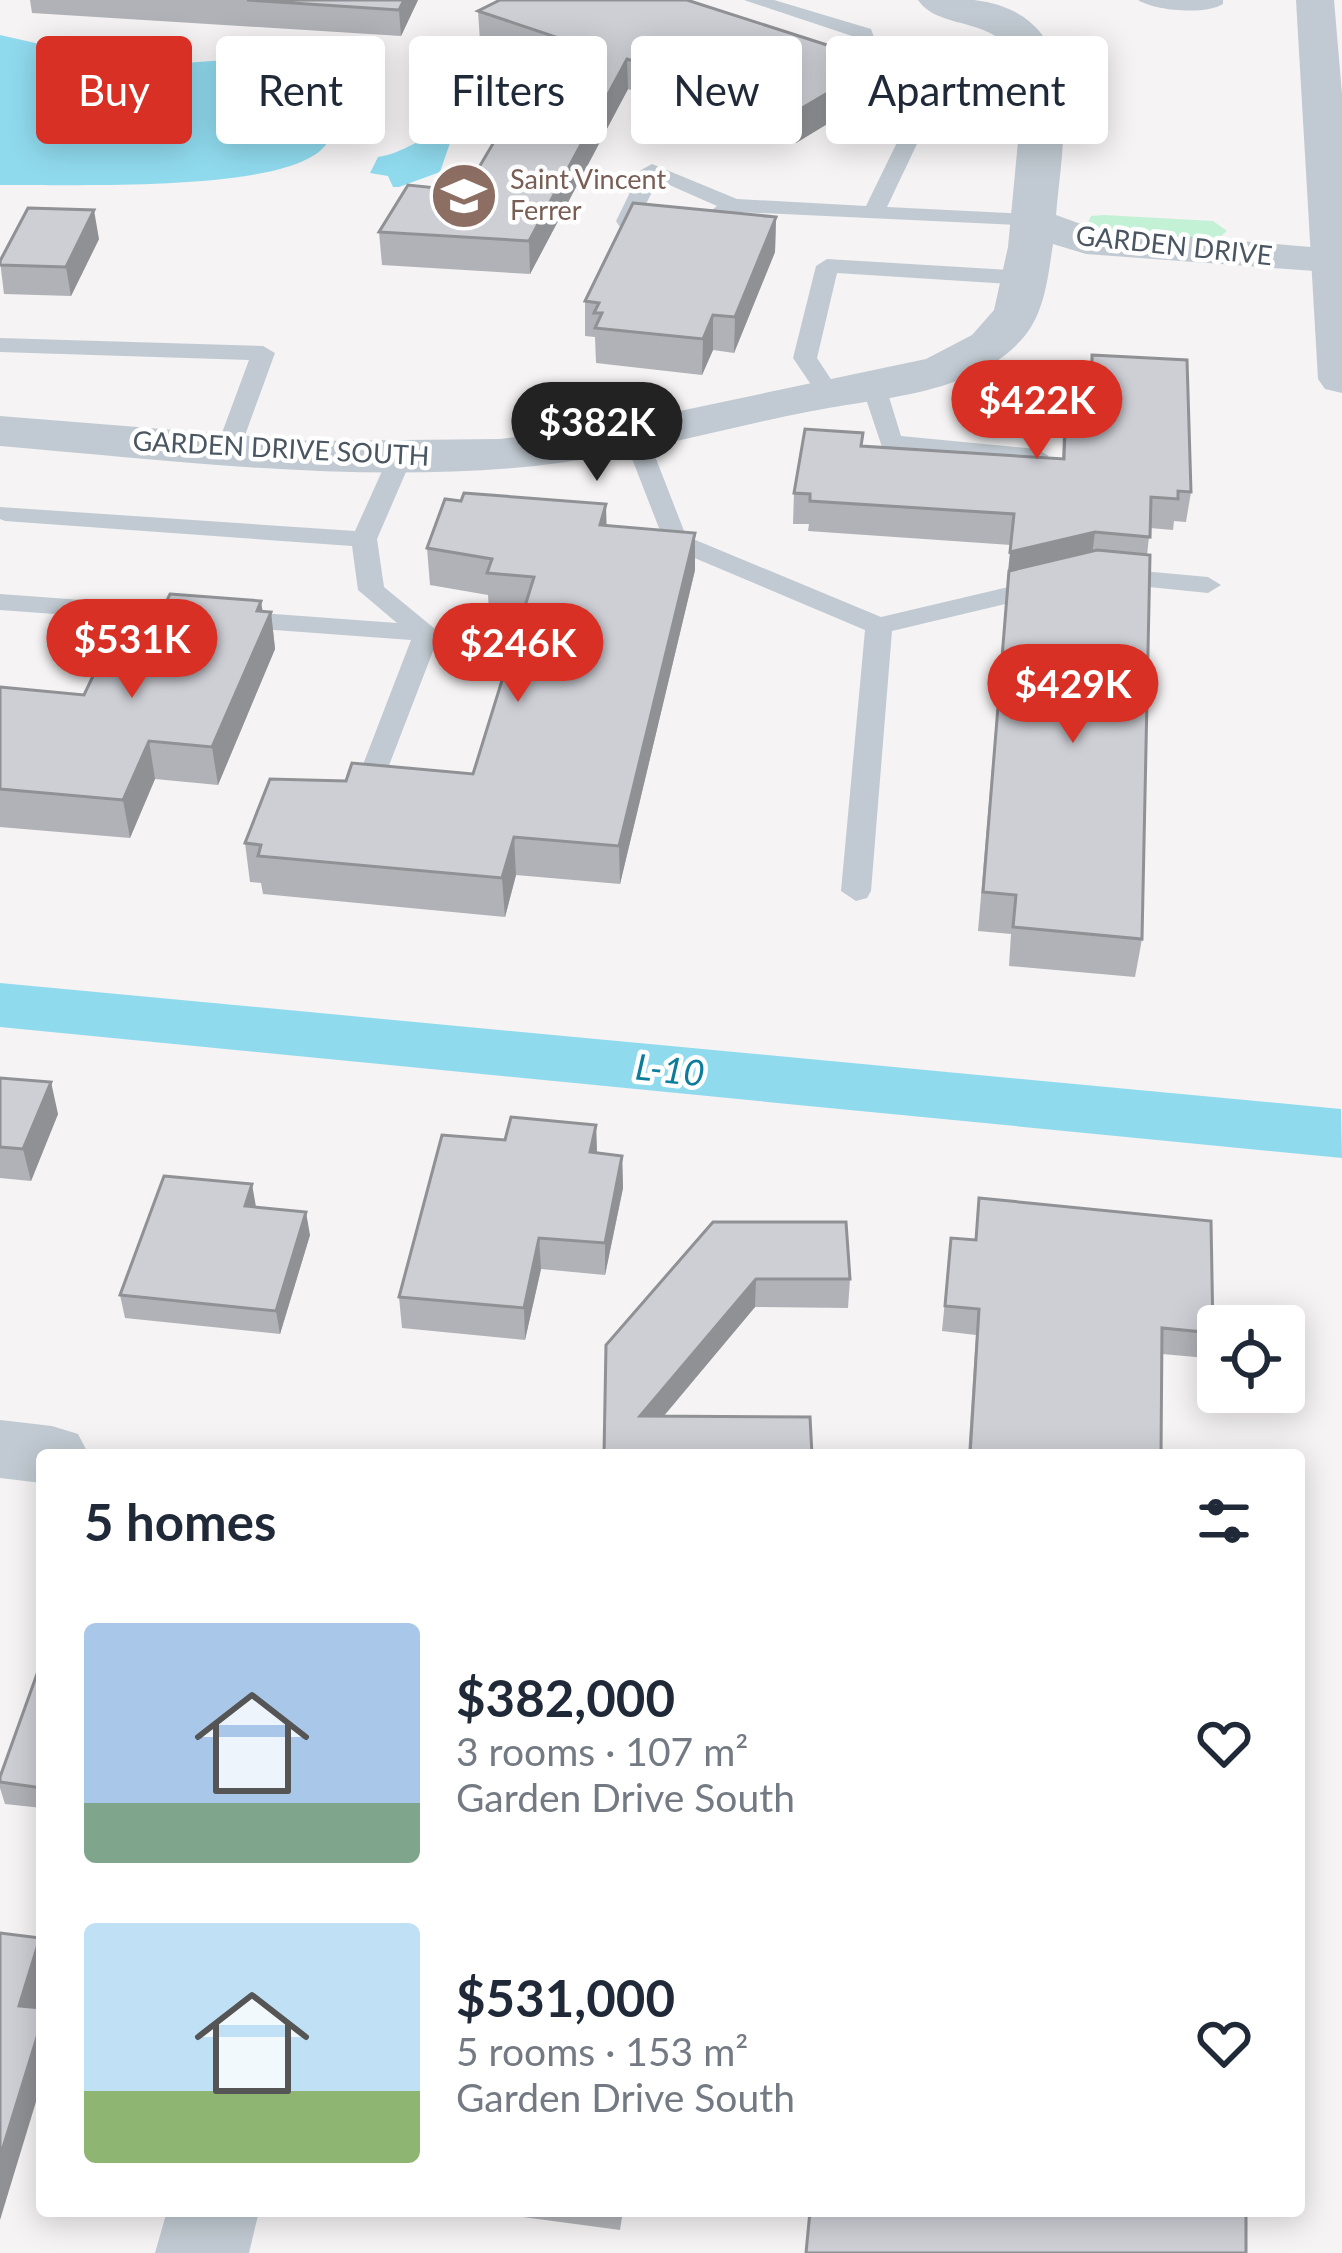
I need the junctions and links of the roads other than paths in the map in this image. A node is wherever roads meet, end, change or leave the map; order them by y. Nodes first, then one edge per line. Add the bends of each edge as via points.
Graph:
1 (754, 0) edge
2 (937, 0) edge
3 (1148, 0) edge
4 (1213, 0) edge
5 (1315, 0) edge
6 (734, 205) dead end
7 (874, 211) junction
8 (1226, 212) dead end
9 (1030, 221) junction
10 (1333, 262) junction
11 (1025, 278) junction
12 (0, 345) edge
13 (1342, 379) edge
14 (850, 389) junction
15 (0, 431) edge
16 (634, 433) junction
17 (228, 449) junction
18 (1037, 456) edge
19 (400, 458) junction
20 (4, 513) dead end
21 (364, 539) junction
22 (1208, 585) dead end
23 (0, 602) edge
24 (879, 626) junction
25 (427, 633) junction
26 (373, 775) edge
27 (856, 891) dead end
28 (0, 1449) edge
29 (36, 1453) edge
30 (211, 2217) edge
31 (202, 2253) edge

1 - 7 lane via 864,32 871,54 935,85
2 - 9 street, GARDEN DRIVE SOUTH via 1008,28 1042,64
3 - 4 lane
5 - 10 street via 1310,216
6 - 7 lane
7 - 9 lane
8 - 9 street, GARDEN DRIVE via 1092,205
9 - 10 street, GARDEN DRIVE via 1085,242
9 - 11 street, GARDEN DRIVE SOUTH
10 - 13 street
11 - 14 street, GARDEN DRIVE SOUTH via 1018,311 990,343 941,368
11 - 14 lane via 827,266 805,358
12 - 17 lane via 263,353
14 - 16 street, GARDEN DRIVE SOUTH
14 - 18 lane via 891,442
15 - 17 street, GARDEN DRIVE SOUTH
16 - 19 street, GARDEN DRIVE SOUTH via 505,454
16 - 24 lane via 676,541
17 - 19 street, GARDEN DRIVE SOUTH
19 - 21 lane
20 - 21 lane
21 - 25 lane via 371,590
22 - 24 lane via 1092,575
23 - 25 lane
24 - 27 lane
25 - 26 lane
28 - 29 street
30 - 31 street

